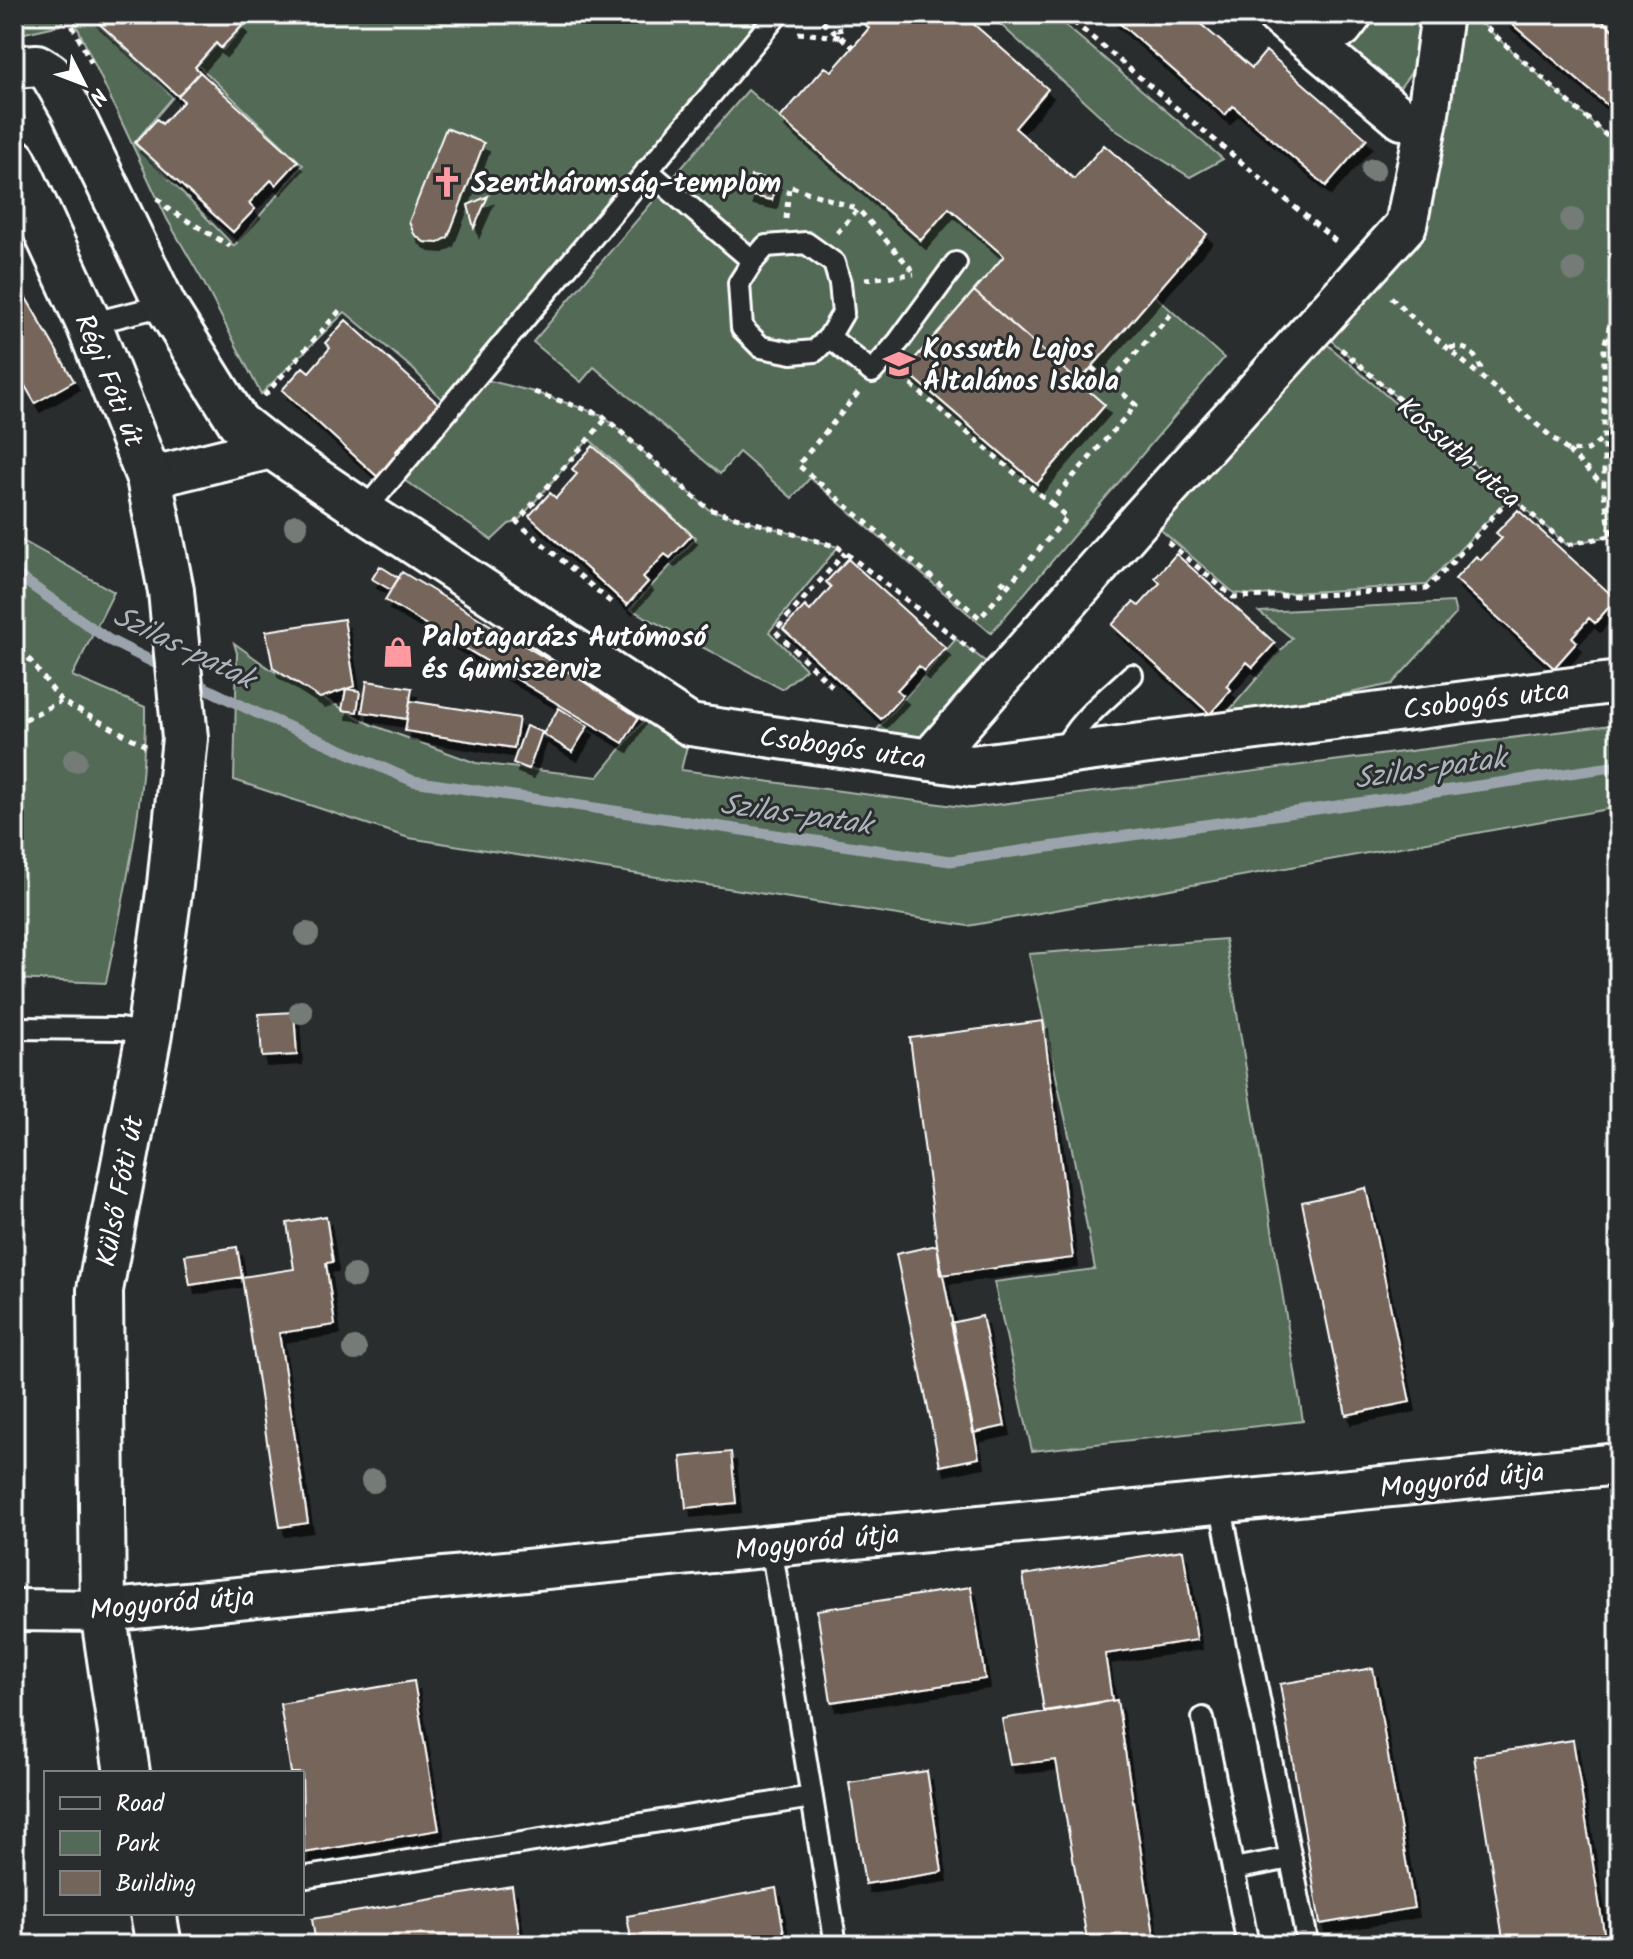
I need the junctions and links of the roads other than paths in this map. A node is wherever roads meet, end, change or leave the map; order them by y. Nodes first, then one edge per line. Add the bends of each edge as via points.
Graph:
1 (1352, 14) edge
2 (1442, 14) edge
3 (771, 22) edge
4 (1288, 24) edge
5 (14, 67) edge
6 (1402, 119) dead end
7 (14, 161) edge
8 (647, 170) junction
9 (753, 261) junction
10 (956, 263) dead end
11 (165, 305) junction
12 (89, 324) junction
13 (829, 337) junction
14 (271, 448) junction
15 (149, 478) junction
16 (364, 511) junction
17 (173, 610) joint
18 (1132, 675) dead end
19 (1619, 682) edge
20 (1062, 754) junction
21 (929, 760) junction
22 (14, 1028) edge
23 (149, 1034) junction
24 (1619, 1464) edge
25 (1220, 1503) junction
26 (771, 1546) junction
27 (14, 1610) edge
28 (103, 1611) junction
29 (1203, 1718) dead end
30 (127, 1771) edge
31 (812, 1797) junction
32 (1291, 1858) junction
33 (1233, 1869) junction
34 (307, 1877) dead end
35 (153, 1915) edge
36 (159, 1945) edge
37 (836, 1945) edge
38 (1248, 1945) edge
39 (1308, 1945) edge

1 - 4 street via 1342,27
2 - 21 street via 1406,225
3 - 8 lane
4 - 6 street
5 - 11 street via 37,65 50,73
7 - 12 main road, Régi Fóti út
8 - 9 lane
8 - 16 lane
9 - 13 lane via 739,283 742,328 751,338 761,347 792,353 815,351
9 - 13 lane via 766,246 806,243 834,263 843,313
10 - 13 lane via 877,366
11 - 12 lane
11 - 14 street via 238,422
12 - 15 main road, Régi Fóti út
14 - 15 street
14 - 16 street, Csobogós utca
15 - 17 main road, Régi Fóti út
16 - 21 street, Csobogós utca via 690,725
17 - 23 main road, Külső Fóti út via 170,885
18 - 20 lane via 1089,717
19 - 20 street, Csobogós utca
20 - 21 street, Csobogós utca via 972,766
22 - 23 lane
23 - 28 main road, Külső Fóti út via 100,1290
24 - 25 street, Mogyoród útja
25 - 26 street, Mogyoród útja
25 - 32 lane
26 - 28 street, Mogyoród útja
26 - 31 lane
27 - 28 street, Mogyoród útja
28 - 30 main road, Külső Fóti út
29 - 33 lane
31 - 34 lane
31 - 37 lane
32 - 33 lane
32 - 39 lane
33 - 38 lane
35 - 36 main road

